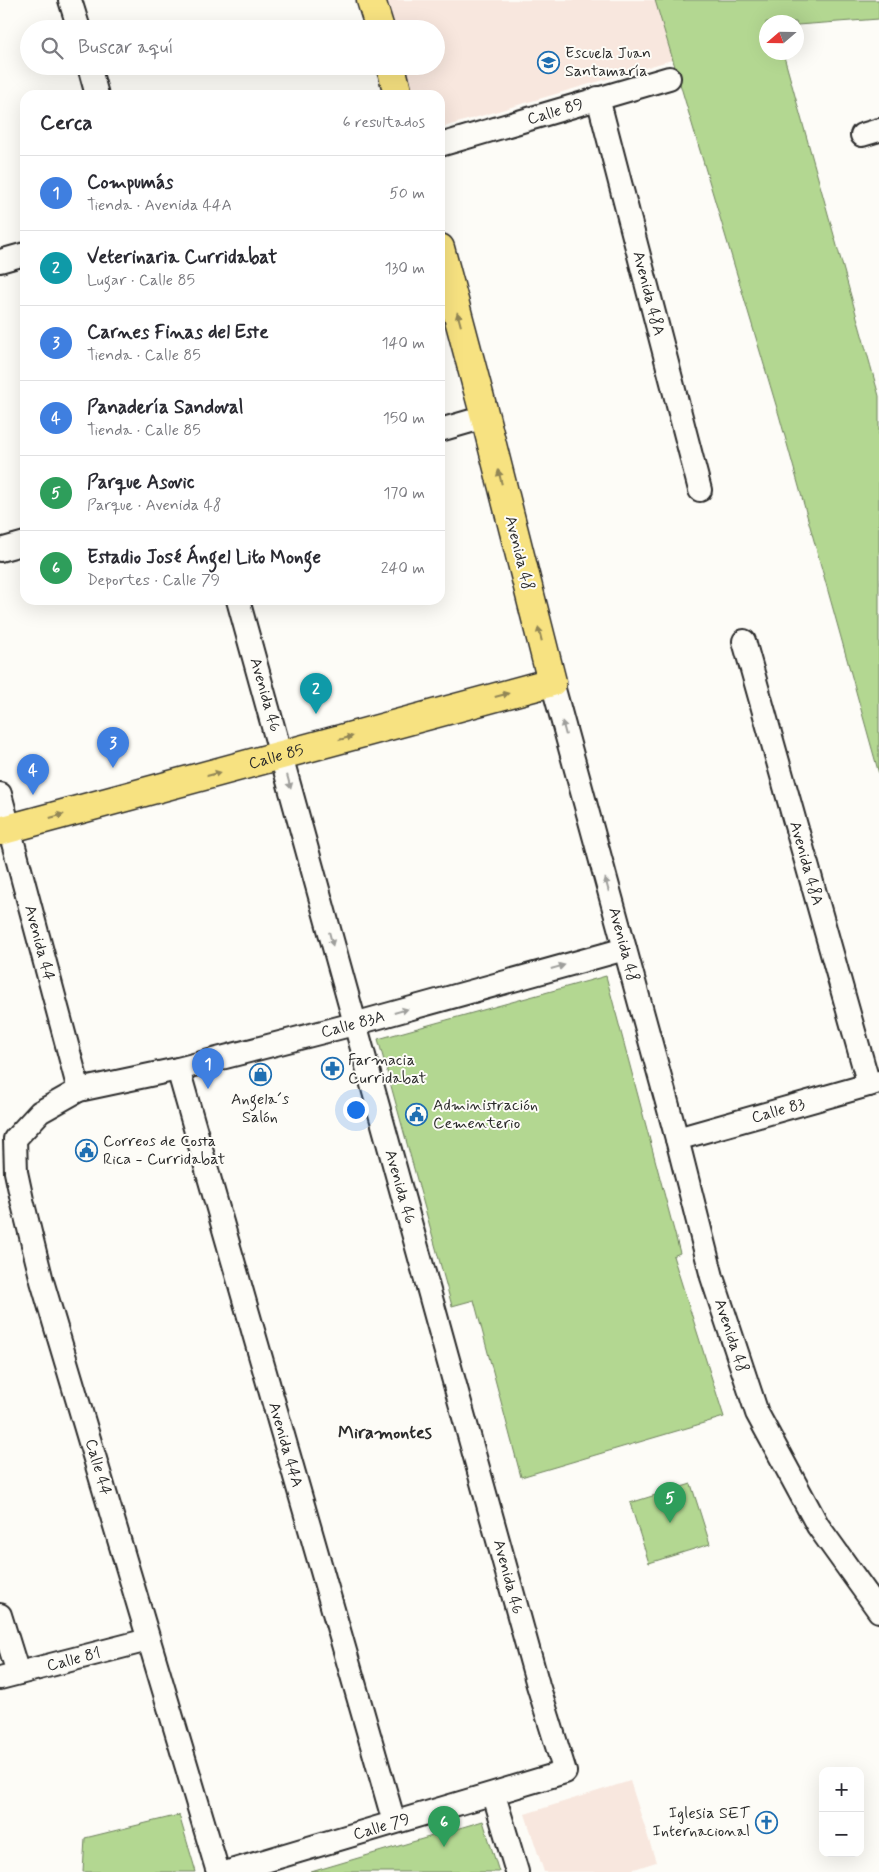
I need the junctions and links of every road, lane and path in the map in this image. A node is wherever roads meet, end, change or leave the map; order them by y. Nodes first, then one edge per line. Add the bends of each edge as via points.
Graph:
1 (70, 0) edge
2 (371, 0) edge
3 (76, 20) edge
4 (377, 20) edge
5 (91, 75) edge
6 (392, 75) edge
7 (669, 78) dead end
8 (96, 90) edge
9 (397, 90) edge
10 (598, 98) junction
11 (445, 144) edge
12 (20, 255) edge
13 (0, 261) edge
14 (445, 267) edge
15 (485, 417) junction
16 (445, 429) edge
17 (700, 490) dead end
18 (20, 544) edge
19 (0, 550) edge
20 (239, 605) edge
21 (744, 641) dead end
22 (552, 682) junction
23 (282, 755) junction
24 (0, 794) edge
25 (5, 830) edge
26 (625, 949) junction
27 (354, 1024) junction
28 (178, 1069) junction
29 (874, 1084) edge
30 (79, 1090) junction
31 (677, 1139) junction
32 (879, 1611) edge
33 (0, 1615) edge
34 (148, 1640) junction
35 (9, 1676) edge
36 (565, 1772) joint
37 (494, 1795) junction
38 (394, 1822) junction
39 (218, 1872) edge
40 (228, 1872) edge
41 (517, 1872) edge

1 - 3 street
2 - 4 main road
5 - 8 street
6 - 9 main road
7 - 10 street, Calle 89
10 - 11 street, Calle 89
10 - 17 street, Avenida 48A
12 - 13 street
15 -> 14 main road, Avenida 48
15 - 16 street
22 -> 15 main road, Avenida 48
18 - 19 street
20 - 23 street, Avenida 46
21 - 29 street, Avenida 48A
23 -> 22 main road, Calle 85
26 -> 22 street, Avenida 48
25 -> 23 main road, Calle 85
23 -> 27 street, Avenida 46
24 - 25 street, Avenida 44
25 - 30 street, Avenida 44
27 -> 26 street, Calle 83A
26 - 31 street, Avenida 48
27 - 28 street, Calle 83A
27 - 36 street, Avenida 46
28 - 30 street, Calle 83A
28 - 38 street, Avenida 44A
29 - 31 street, Calle 83
30 - 34 street, Calle 44 via 40,1112 15,1140 16,1172 42,1281
31 - 32 street, Avenida 48 via 712,1277 757,1413 818,1526
33 - 35 street
34 - 35 street, Calle 81
34 - 39 street, Calle 44
36 - 37 street, Calle 79
37 - 38 street, Calle 79
37 - 41 street
38 - 40 street, Calle 79

